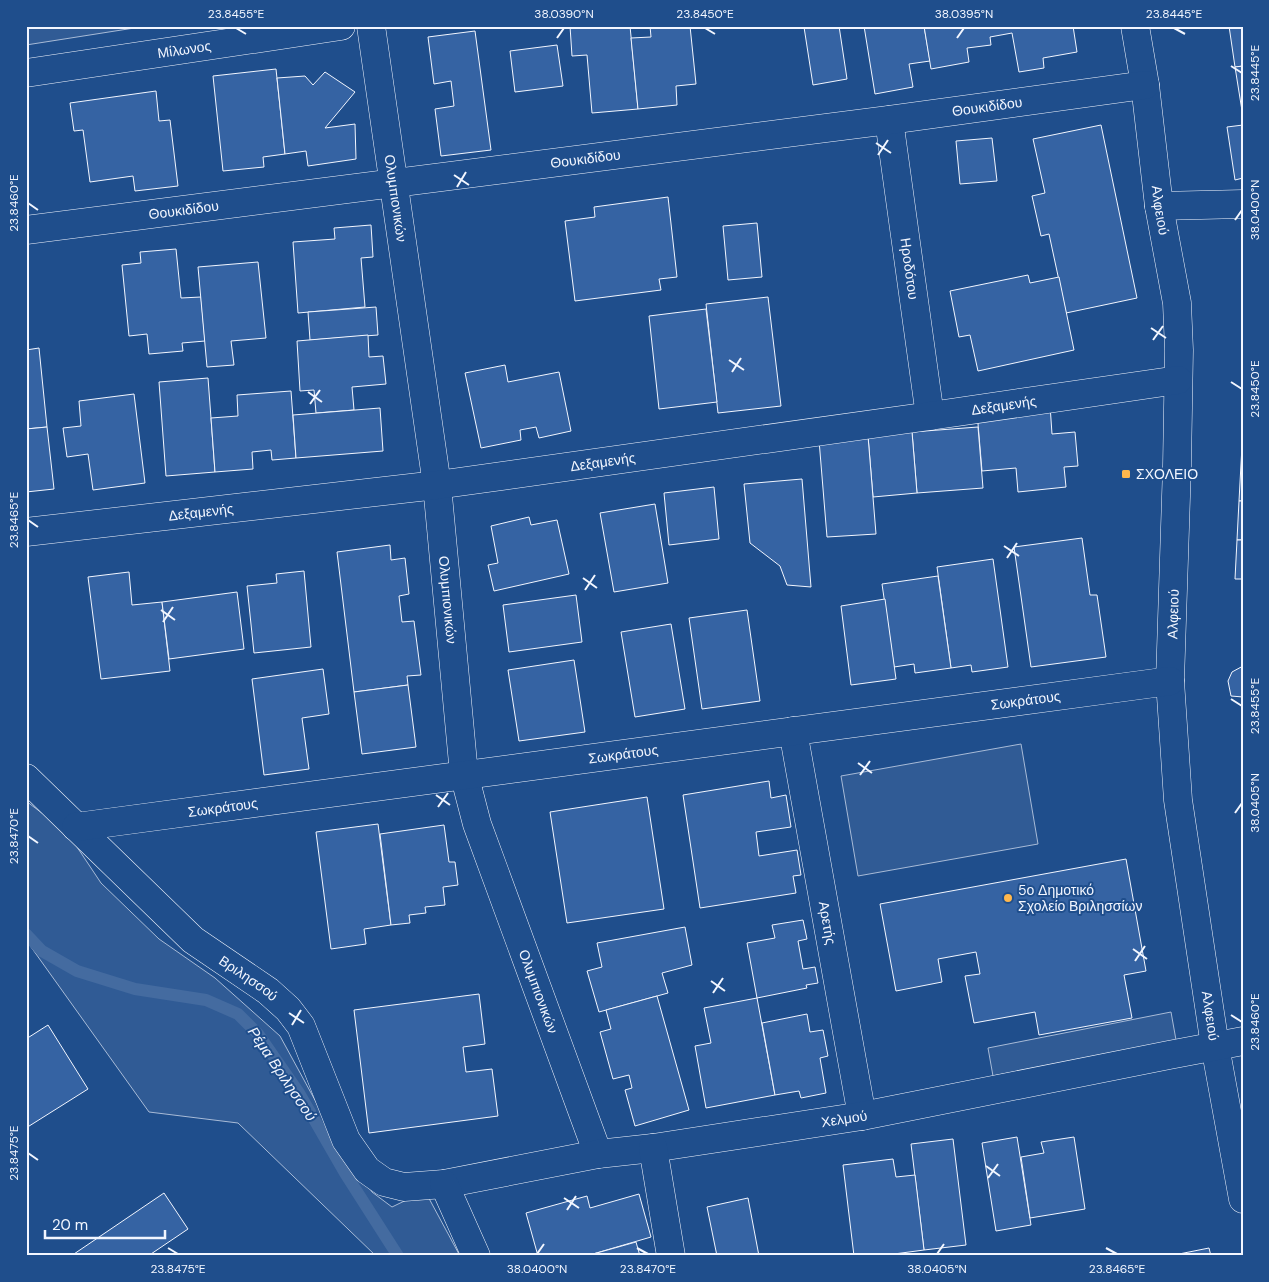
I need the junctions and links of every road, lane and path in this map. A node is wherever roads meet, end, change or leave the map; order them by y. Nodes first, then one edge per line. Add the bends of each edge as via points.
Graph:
1 (341, 26) edge
2 (371, 26) edge
3 (1135, 26) edge
4 (26, 73) edge
5 (1145, 85) junction
6 (889, 120) junction
7 (393, 183) junction
8 (1243, 204) edge
9 (1159, 206) junction
10 (26, 230) edge
11 (1178, 380) junction
12 (930, 416) junction
13 (437, 485) junction
14 (26, 532) edge
15 (1170, 681) junction
16 (792, 731) junction
17 (464, 774) junction
18 (26, 778) edge
19 (76, 827) junction
20 (1243, 1041) edge
21 (1215, 1046) junction
22 (862, 1116) junction
23 (653, 1148) junction
24 (598, 1154) junction
25 (444, 1184) junction
26 (1243, 1199) edge
27 (476, 1256) edge
28 (671, 1256) edge

1 - 4 street, Μίλωνος
2 - 7 street, Ολυμπιονικών
3 - 5 street, Αλφειού
5 - 6 street, Θουκιδίδου
5 - 9 street, Αλφειού
6 - 7 street, Θουκιδίδου
6 - 12 street, Ηροδότου
7 - 10 street, Θουκιδίδου
7 - 13 street, Ολυμπιονικών
8 - 9 street
9 - 11 street, Αλφειού via 1177,303
11 - 12 street, Δεξαμενής
11 - 15 street, Αλφειού
12 - 13 street, Δεξαμενής
13 - 14 street, Δεξαμενής
13 - 17 street, Ολυμπιονικών
15 - 16 street, Σωκράτους
15 - 21 street, Αλφειού via 1178,800
16 - 17 street, Σωκράτους
16 - 22 street, Αρετής
17 - 19 street, Σωκράτους
17 - 24 street, Ολυμπιονικών via 477,824
18 - 19 street, Βριλησσού
19 - 25 street, Βριλησσού via 193,940 268,991 288,1009 301,1026 346,1140 367,1170 384,1182 404,1187
20 - 21 street, Χελμού
21 - 22 street, Χελμού
21 - 26 street, Αλφειού
22 - 23 street, Χελμού
23 - 24 street, Χελμού
23 - 28 street
24 - 25 street, Χελμού
25 - 27 street

